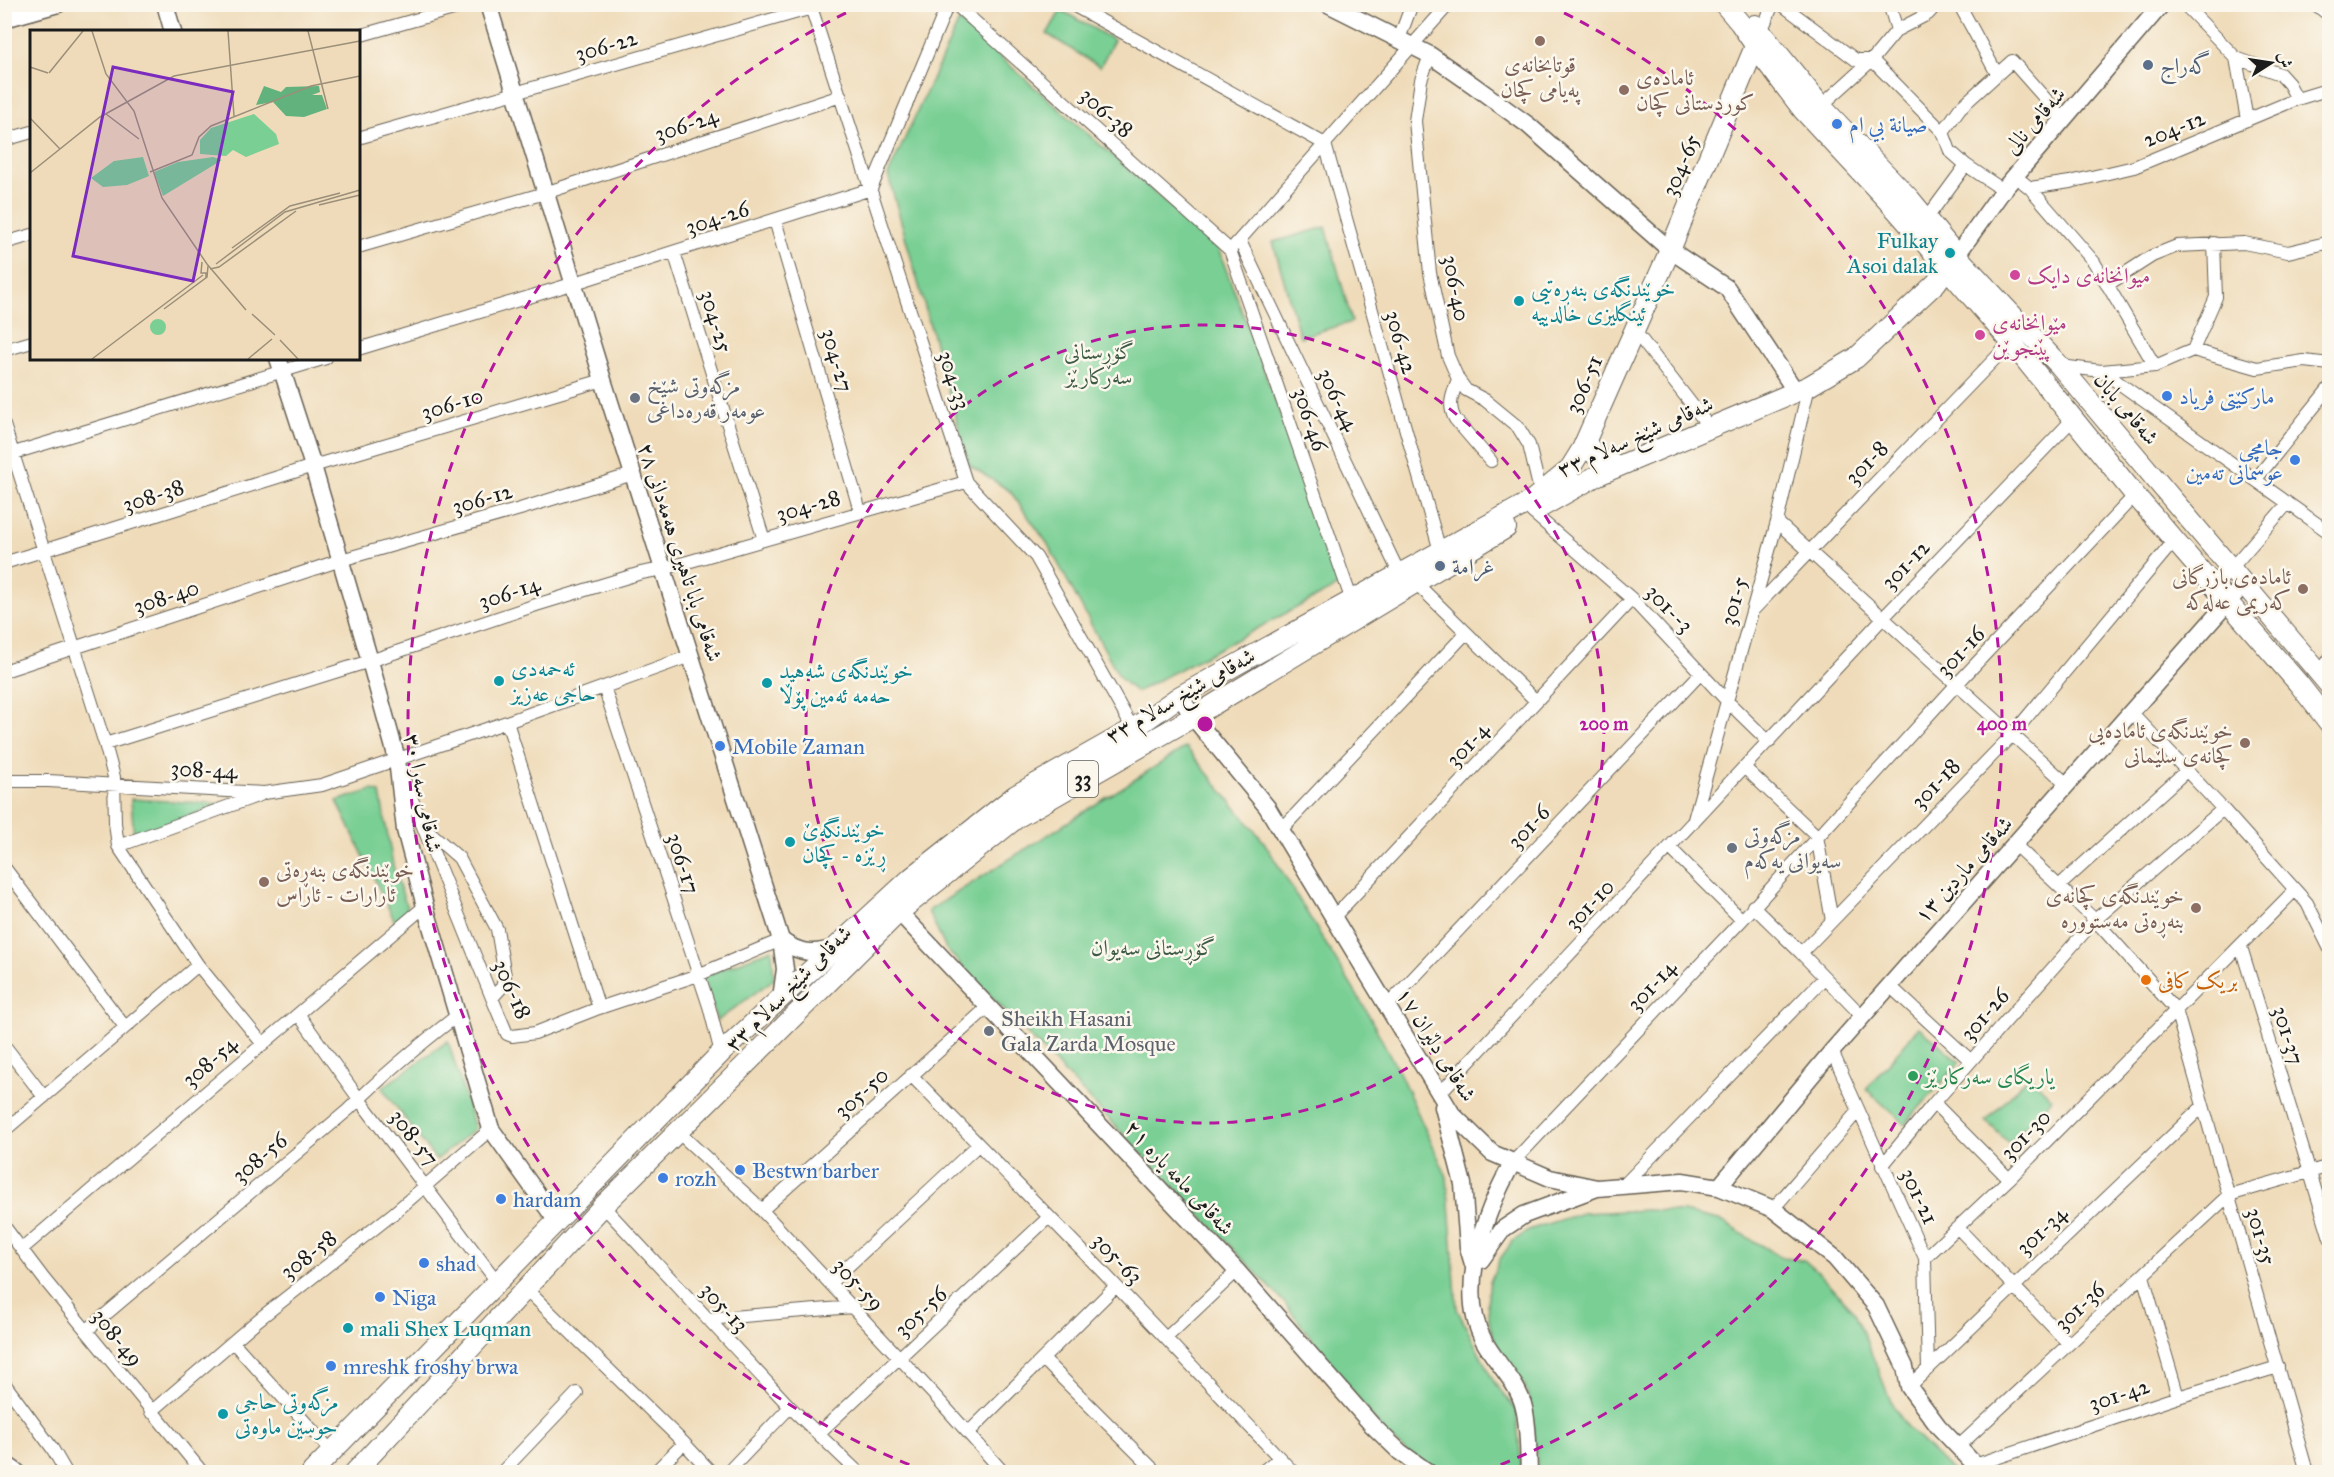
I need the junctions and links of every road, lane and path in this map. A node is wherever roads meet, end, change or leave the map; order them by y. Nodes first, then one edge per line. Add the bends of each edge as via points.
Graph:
1 (58, 4) edge
2 (165, 4) edge
3 (471, 4) edge
4 (488, 4) edge
5 (948, 4) edge
6 (955, 4) edge
7 (1071, 4) edge
8 (1412, 4) edge
9 (1449, 4) edge
10 (1724, 4) edge
11 (1739, 4) edge
12 (1773, 4) edge
13 (1781, 4) edge
14 (1889, 4) edge
15 (1937, 4) edge
16 (1959, 4) edge
17 (2162, 4) edge
18 (2184, 4) edge
19 (2315, 4) edge
20 (811, 6) edge
21 (1333, 6) edge
22 (2330, 16) edge
23 (4, 19) edge
24 (172, 30) edge
25 (1897, 30) junction
26 (360, 35) edge
27 (1759, 39) junction
28 (1405, 43) junction
29 (1430, 56) junction
30 (2236, 58) junction
31 (1872, 60) junction
32 (1997, 74) junction
33 (2330, 89) edge
34 (515, 93) junction
35 (841, 96) junction
36 (2297, 99) junction
37 (1821, 106) junction
38 (2064, 120) junction
39 (2247, 120) junction
40 (1943, 132) junction
41 (30, 133) edge
42 (360, 137) edge
43 (4, 140) edge
44 (1325, 144) junction
45 (1966, 165) junction
46 (2015, 176) junction
47 (2030, 188) junction
48 (871, 189) junction
49 (2003, 190) junction
50 (545, 193) junction
51 (1927, 218) junction
52 (775, 220) junction
53 (30, 236) edge
54 (1240, 241) junction
55 (2330, 242) edge
56 (4, 243) edge
57 (2214, 243) junction
58 (360, 246) edge
59 (1230, 250) junction
60 (1670, 250) junction
61 (674, 252) junction
62 (1952, 262) junction
63 (575, 283) junction
64 (2108, 285) junction
65 (1634, 330) junction
66 (2011, 342) junction
67 (30, 343) edge
68 (360, 348) edge
69 (4, 350) edge
70 (2193, 350) junction
71 (313, 360) edge
72 (2330, 364) edge
73 (280, 365) edge
74 (2060, 366) junction
75 (2155, 366) junction
76 (2102, 371) junction
77 (1458, 379) junction
78 (603, 380) junction
79 (2330, 387) edge
80 (1802, 389) junction
81 (2074, 418) junction
82 (4, 425) edge
83 (1710, 428) junction
84 (1586, 440) junction
85 (9, 455) edge
86 (1491, 461) dead end
87 (313, 466) junction
88 (1619, 466) junction
89 (633, 474) junction
90 (2256, 479) junction
91 (966, 483) junction
92 (2135, 495) junction
93 (1537, 503) junction
94 (2288, 503) junction
95 (861, 511) junction
96 (1778, 522) junction
97 (2330, 533) edge
98 (1478, 537) junction
99 (764, 540) junction
100 (2174, 541) junction
101 (1440, 551) junction
102 (45, 552) junction
103 (1809, 552) junction
104 (341, 560) junction
105 (4, 563) edge
106 (663, 569) junction
107 (2232, 569) junction
108 (1409, 579) junction
109 (2244, 584) junction
110 (2222, 595) junction
111 (1632, 599) junction
112 (1352, 601) junction
113 (1752, 612) junction
114 (1884, 617) junction
115 (1466, 633) junction
116 (75, 649) junction
117 (690, 656) junction
118 (370, 661) junction
119 (4, 671) edge
120 (1701, 673) junction
121 (2326, 673) edge
122 (1957, 684) junction
123 (604, 687) junction
124 (1180, 696) junction
125 (1536, 701) junction
126 (1727, 701) junction
127 (2132, 713) junction
128 (1193, 717) junction
129 (507, 722) junction
130 (2330, 724) edge
131 (1133, 729) junction
132 (2012, 735) junction
133 (1769, 742) junction
134 (105, 744) junction
135 (397, 759) junction
136 (1745, 768) junction
137 (2186, 771) junction
138 (4, 781) edge
139 (115, 786) junction
140 (2068, 786) junction
141 (264, 794) junction
142 (2223, 809) junction
143 (422, 825) junction
144 (1692, 825) junction
145 (1281, 830) junction
146 (1817, 836) junction
147 (2016, 845) junction
148 (118, 846) junction
149 (1670, 848) junction
150 (4, 867) edge
151 (2059, 886) junction
152 (2295, 890) junction
153 (425, 906) junction
154 (1753, 906) junction
155 (899, 912) junction
156 (1333, 918) junction
157 (1742, 920) junction
158 (2096, 920) junction
159 (1832, 921) junction
160 (781, 940) junction
161 (836, 947) junction
162 (2241, 947) junction
163 (2330, 949) edge
164 (1801, 953) junction
165 (198, 965) junction
166 (698, 975) junction
167 (1824, 978) junction
168 (1890, 986) junction
169 (492, 998) junction
170 (781, 998) junction
171 (988, 1006) junction
172 (1386, 1007) junction
173 (598, 1008) junction
174 (2176, 1010) junction
175 (299, 1015) junction
176 (458, 1015) junction
177 (1863, 1017) junction
178 (125, 1027) junction
179 (262, 1043) junction
180 (4, 1045) edge
181 (728, 1048) junction
182 (1832, 1051) junction
183 (750, 1059) junction
184 (1971, 1060) junction
185 (708, 1067) junction
186 (911, 1075) junction
187 (722, 1086) junction
188 (1439, 1094) junction
189 (44, 1097) junction
190 (359, 1099) junction
191 (1934, 1103) junction
192 (2203, 1106) junction
193 (1858, 1111) junction
194 (490, 1129) junction
195 (4, 1131) edge
196 (677, 1131) junction
197 (978, 1145) junction
198 (1513, 1162) junction
199 (1882, 1166) junction
200 (2330, 1166) edge
201 (2310, 1172) junction
202 (2009, 1179) junction
203 (425, 1185) junction
204 (1625, 1185) junction
205 (1719, 1187) junction
206 (1597, 1188) junction
207 (2229, 1195) junction
208 (603, 1206) junction
209 (1773, 1209) junction
210 (762, 1210) junction
211 (1049, 1217) junction
212 (556, 1220) junction
213 (4, 1226) edge
214 (1958, 1228) junction
215 (2330, 1238) edge
216 (22, 1249) junction
217 (1925, 1258) junction
218 (1237, 1271) junction
219 (1474, 1271) junction
220 (2143, 1276) junction
221 (498, 1283) junction
222 (830, 1283) junction
223 (2014, 1285) junction
224 (1116, 1286) junction
225 (526, 1289) junction
226 (853, 1307) junction
227 (708, 1319) junction
228 (86, 1331) junction
229 (1166, 1338) junction
230 (232, 1342) junction
231 (2069, 1344) junction
232 (900, 1359) junction
233 (1043, 1359) junction
234 (2278, 1367) junction
235 (1928, 1369) junction
236 (4, 1383) edge
237 (1909, 1387) junction
238 (577, 1393) dead end
239 (2178, 1397) junction
240 (790, 1407) junction
241 (151, 1412) junction
242 (968, 1433) junction
243 (818, 1434) junction
244 (684, 1443) junction
245 (1958, 1447) junction
246 (331, 1451) junction
247 (1279, 1458) junction
248 (4, 1462) edge
249 (1978, 1469) edge
250 (17, 1473) edge
251 (66, 1473) edge
252 (202, 1473) edge
253 (312, 1473) edge
254 (355, 1473) edge
255 (502, 1473) edge
256 (655, 1473) edge
257 (711, 1473) edge
258 (729, 1473) edge
259 (858, 1473) edge
260 (1003, 1473) edge
261 (1156, 1473) edge
262 (1262, 1473) edge
263 (1293, 1473) edge
264 (1428, 1473) edge
265 (1529, 1473) edge
266 (2307, 1473) edge

1 - 23 street
2 - 24 street
3 - 26 street
4 - 34 street, شەقامی بابا تاهیری هەمەدانی ٢٨
5 - 48 street
6 - 59 street, 306-38
7 - 44 street
8 - 28 street
9 - 28 street
10 - 27 main road
11 - 27 main road, شەقامی بابان
12 - 27 street
13 - 31 street via 1856,60
14 - 25 street
15 - 25 street via 1928,14
16 - 32 street
17 - 38 street, شەقامی نالی
18 - 30 street
19 - 22 street
20 - 34 street, 306-22
20 - 35 street, 304-33
21 - 28 street
25 - 31 street
27 - 37 main road, شەقامی بابان
27 - 60 main road, 304-65
27 - 62 main road via 1803,110 1898,212
28 - 29 street
28 - 44 street
29 - 60 street via 1528,125
29 - 77 street, 306-40 via 1421,80 1415,121 1430,273 1448,356
30 - 36 street via 2280,74
30 - 39 street
31 - 37 street
31 - 40 street
32 - 38 street via 2012,61
32 - 40 street via 1960,108
33 - 36 street, 204-12
34 - 42 street, 306-22
34 - 50 street, شەقامی بابا تاهیری هەمەدانی ٢٨
35 - 48 street, 304-33
35 - 50 street, 306-24
36 - 39 street, 204-12
37 - 51 main road, شەقامی بابان
38 - 46 street, شەقامی نالی
39 - 47 street, 204-12 via 2134,167
40 - 45 street via 1950,151
41 - 43 street
44 - 54 street
44 - 101 street, 306-42
45 - 49 street
45 - 51 street
46 - 47 street
46 - 49 street, شەقامی نالی
47 - 64 street via 2094,262
48 - 52 street, 304-26
48 - 91 street, 304-33
49 - 62 street, شەقامی نالی
50 - 58 street, 306-24
50 - 63 street, شەقامی بابا تاهیری هەمەدانی ٢٨
51 - 62 main road, شەقامی بابان
52 - 61 street, 304-26
52 - 95 street, 304-27
53 - 56 street
54 - 59 street
54 - 108 street, 306-44
55 - 57 street via 2288,252 2244,243
57 - 64 street via 2177,246 2152,256
57 - 70 street via 2216,297
59 - 112 street, 306-46
60 - 65 main road, 306-51
60 - 80 street via 1726,288
61 - 63 street, 304-26
61 - 99 street, 304-25
62 - 66 main road
62 - 74 main road, شەقامی بابان
62 - 80 main road, شەقامی شێخ سەلام ٣٣ / 33 via 1936,284 1856,358
63 - 68 street, 304-26
63 - 78 street, شەقامی بابا تاهیری هەمەدانی ٢٨
64 - 75 street
65 - 83 street
65 - 84 main road, 306-51
66 - 81 main road
66 - 103 street, 301-8
67 - 69 street
70 - 72 street via 2257,368 2304,361
70 - 75 street
71 - 73 street
73 - 85 street
73 - 87 street, شەقامی سەرا ٣٠
74 - 76 street
74 - 107 main road, شەقامی بابان
75 - 76 street
76 - 90 street
77 - 86 street via 1451,411
77 - 93 street, 306-40 via 1466,390 1518,427 1529,445
78 - 87 street, 306-10
78 - 89 street, شەقامی بابا تاهیری هەمەدانی ٢٨
79 - 90 street
80 - 83 main road, شەقامی شێخ سەلام ٣٣ / 33
80 - 96 street, 301-5
81 - 92 main road
81 - 114 street, 301-12
82 - 85 street
83 - 88 main road, شەقامی شێخ سەلام ٣٣ / 33
84 - 88 main road via 1590,451 1601,460
84 - 93 main road, 306-51 via 1569,470
85 - 102 street
87 - 102 street, 308-38
87 - 104 street, شەقامی سەرا ٣٠
88 - 93 main road, شەقامی شێخ سەلام ٣٣ / 33
89 - 104 street, 306-12
89 - 106 street, شەقامی بابا تاهیری هەمەدانی ٢٨
90 - 94 street
91 - 95 street, 304-28
91 - 131 street, 304-33 via 1036,557
92 - 100 main road
92 - 122 street, 301-16
93 - 98 main road, شەقامی شێخ سەلام ٣٣ / 33
93 - 111 street, 301--3
94 - 97 street
94 - 107 street
95 - 99 street, 304-28
96 - 103 street
96 - 113 street, 301-5
98 - 101 main road, شەقامی شێخ سەلام ٣٣ / 33
98 - 108 main road, شەقامی شێخ سەلام ٣٣ / 33
99 - 106 street, 304-28
100 - 110 main road
100 - 132 street, 301-18
101 - 108 main road, شەقامی شێخ سەلام ٣٣ / 33
102 - 105 street, 308-38
102 - 116 street
103 - 113 street, 301-8
103 - 114 street
104 - 116 street, 308-40
104 - 118 street, شەقامی سەرا ٣٠
106 - 117 street, شەقامی بابا تاهیری هەمەدانی ٢٨
106 - 118 street, 306-14 via 547,602
107 - 109 main road, شەقامی بابان
107 - 110 street
108 - 112 main road, شەقامی شێخ سەلام ٣٣ / 33
108 - 115 street, 306-44
108 - 128 main road, شەقامی شێخ سەلام ٣٣ / 33
109 - 110 street, شەقامی ماردین ١٣
109 - 121 main road, شەقامی بابان
110 - 127 street, شەقامی ماردین ١٣
110 - 130 main road
111 - 120 street, 301--3
111 - 125 street, 301-4
112 - 124 main road, شەقامی شێخ سەلام ٣٣ / 33
113 - 126 street, 301-5
114 - 122 street
114 - 133 street, 301-12
115 - 125 street, 306-44
115 - 145 street
116 - 119 street, 308-40
116 - 134 street
117 - 123 street, 308-44
117 - 160 street, شەقامی بابا تاهیری هەمەدانی ٢٨
118 - 134 street, 306-14
118 - 135 street, شەقامی سەرا ٣٠
120 - 126 street, 301--3
120 - 172 street, 301-6
122 - 132 street
122 - 146 street, 301-16
123 - 129 street, 308-44
123 - 166 street, 306-17
124 - 128 street, شەقامی دلێران ١٧
124 - 131 main road, شەقامی شێخ سەلام ٣٣ / 33
125 - 156 street, 301-4
126 - 133 street, 301--3
126 - 144 street, 301-5
127 - 137 street
127 - 140 street, شەقامی ماردین ١٣
128 - 145 street, شەقامی دلێران ١٧ via 1267,807
128 - 155 main road, شەقامی شێخ سەلام ٣٣ / 33 via 1018,817
129 - 135 street, 308-44
129 - 173 street
131 - 161 main road, شەقامی شێخ سەلام ٣٣ / 33 via 1016,795 910,878
132 - 140 street
132 - 159 street, 301-18
133 - 136 street, 301-10
134 - 139 street
135 - 141 street, 308-44 via 322,785
135 - 143 street, 306-18
135 - 153 street, شەقامی سەرا ٣٠ via 405,830
136 - 144 street, 301-10
136 - 146 street
137 - 142 street
137 - 151 street
138 - 139 street, 308-44
139 - 141 street, 308-44
139 - 148 street
140 - 147 street, شەقامی ماردین ١٣
141 - 148 street
142 - 152 street
142 - 158 street, 301-26
143 - 169 street, 306-18
143 - 169 street via 459,858 494,922 505,976 502,987
144 - 149 street, 301-10
145 - 156 street, شەقامی دلێران ١٧
146 - 154 street, 301-14
146 - 159 street
147 - 151 street
147 - 168 street, شەقامی ماردین ١٣
148 - 165 street
149 - 157 street
149 - 188 street, 301-10
150 - 178 street
151 - 158 street
152 - 162 street, 301-30
152 - 163 street via 2307,903
153 - 175 street, 308-54
153 - 176 street, شەقامی سەرا ٣٠
154 - 157 street, 301-14
154 - 164 street
155 - 171 street, شەقامی مامە یارە ٢١
155 - 183 main road, شەقامی شێخ سەلام ٣٣ / 33
156 - 172 street, شەقامی دلێران ١٧
157 - 198 street, 301-14
158 - 174 street
158 - 184 street, 301-26
159 - 164 street, 301-18
160 - 161 street via 807,952
160 - 166 street, 306-18
160 - 170 street, شەقامی بابا تاهیری هەمەدانی ٢٨ via 785,969
161 - 170 main road, شەقامی شێخ سەلام ٣٣ / 33
162 - 174 street, 301-30
162 - 201 street, 301-37
164 - 167 street
165 - 178 street
165 - 179 street
166 - 173 street, 306-18
166 - 181 street, 306-17
167 - 177 street
167 - 204 street
168 - 177 street, شەقامی ماردین ١٣
168 - 184 street
169 - 173 street, 306-18 via 507,1034 512,1036 535,1033
170 - 181 main road, شەقامی شێخ سەلام ٣٣ / 33
171 - 186 street, 305-50
171 - 218 street, شەقامی مامە یارە ٢١
172 - 188 street, شەقامی دلێران ١٧
174 - 192 street, 301-35
174 - 202 street, 301-30
175 - 179 street, 308-54
175 - 190 street, 308-57
176 - 190 street, 308-56
176 - 194 street, شەقامی سەرا ٣٠
177 - 182 street, شەقامی ماردین ١٣
178 - 189 street
179 - 216 street, 308-54
180 - 189 street
181 - 183 main road
181 - 185 main road, شەقامی شێخ سەلام ٣٣ / 33
182 - 193 street, 301-21
182 - 205 street, شەقامی ماردین ١٣
183 - 187 main road, شەقامی شێخ سەلام ٣٣ / 33
184 - 191 street, 301-26
185 - 187 main road via 719,1073
185 - 212 main road, شەقامی شێخ سەلام ٣٣ / 33
186 - 197 street, 305-63
186 - 210 street, 305-50
187 - 196 main road, شەقامی شێخ سەلام ٣٣ / 33
188 - 198 street, شەقامی دلێران ١٧ via 1452,1114 1492,1153
188 - 219 street via 1463,1184
189 - 195 street
190 - 203 street, 308-57
190 - 228 street, 308-56
191 - 199 street, 301-26
191 - 202 street
192 - 207 street, 301-35
192 - 223 street, 301-34
193 - 199 street, 301-21
193 - 209 street
194 - 203 street, 308-58
194 - 212 street, شەقامی سەرا ٣٠
196 - 208 main road, شەقامی شێخ سەلام ٣٣ / 33
196 - 210 street, 305-59
197 - 211 street, 305-63
197 - 222 street
198 - 206 street, شەقامی دلێران ١٧ via 1550,1178
198 - 219 street via 1499,1186
199 - 217 street, 301-21
200 - 201 street
201 - 207 street
201 - 215 street, 301-37
202 - 214 street, 301-30
203 - 221 street, 308-57
203 - 230 street, 308-58
204 - 205 street, شەقامی دلێران ١٧ via 1682,1182
204 - 206 street, شەقامی دلێران ١٧
205 - 209 street, شەقامی دلێران ١٧
206 - 219 street via 1524,1215 1503,1229
207 - 220 street, 301-36
207 - 234 street, 301-35
208 - 225 main road, شەقامی شێخ سەلام ٣٣ / 33
208 - 227 street, 305-13
209 - 237 street, شەقامی دلێران ١٧ via 1835,1258 1876,1306 1905,1367
210 - 222 street, 305-59
211 - 224 street, 305-63
211 - 232 street, 305-56
212 - 221 main road, شەقامی شێخ سەلام ٣٣ / 33
213 - 216 street, 308-49
214 - 217 street, 301-30
214 - 223 street
216 - 228 street, 308-49
217 - 235 street, 301-21
218 - 229 street
218 - 264 street, شەقامی مامە یارە ٢١ via 1372,1425
219 - 265 street via 1474,1316 1483,1339 1524,1408
220 - 231 street, 301-36
220 - 239 street
221 - 246 main road, شەقامی شێخ سەلام ٣٣ / 33
222 - 226 street, 305-59
223 - 231 street
223 - 235 street, 301-34
224 - 229 street, 305-63
224 - 233 street
225 - 244 street
225 - 254 main road, شەقامی شێخ سەلام ٣٣ / 33
226 - 227 street
226 - 232 street, 305-59
227 - 240 street, 305-13
228 - 241 street, 308-49
229 - 247 street, 305-63
230 - 241 street, 308-58
230 - 246 street
231 - 245 street, 301-36
232 - 242 street, 305-59
232 - 243 street, 305-56
233 - 242 street
233 - 261 street
234 - 239 street, 301-42
234 - 266 street, 301-35
235 - 237 street, 301-34
236 - 251 street
237 - 245 street, شەقامی دلێران ١٧
238 - 255 street
239 - 249 street, 301-42
240 - 243 street, 305-13
240 - 258 street
241 - 252 street, 308-49
242 - 260 street, 305-59
243 - 259 street, 305-13
244 - 256 street
244 - 257 street
245 - 249 street, شەقامی دلێران ١٧
246 - 253 main road, شەقامی شێخ سەلام ٣٣ / 33
247 - 262 street
247 - 263 street, 305-63
248 - 250 street

